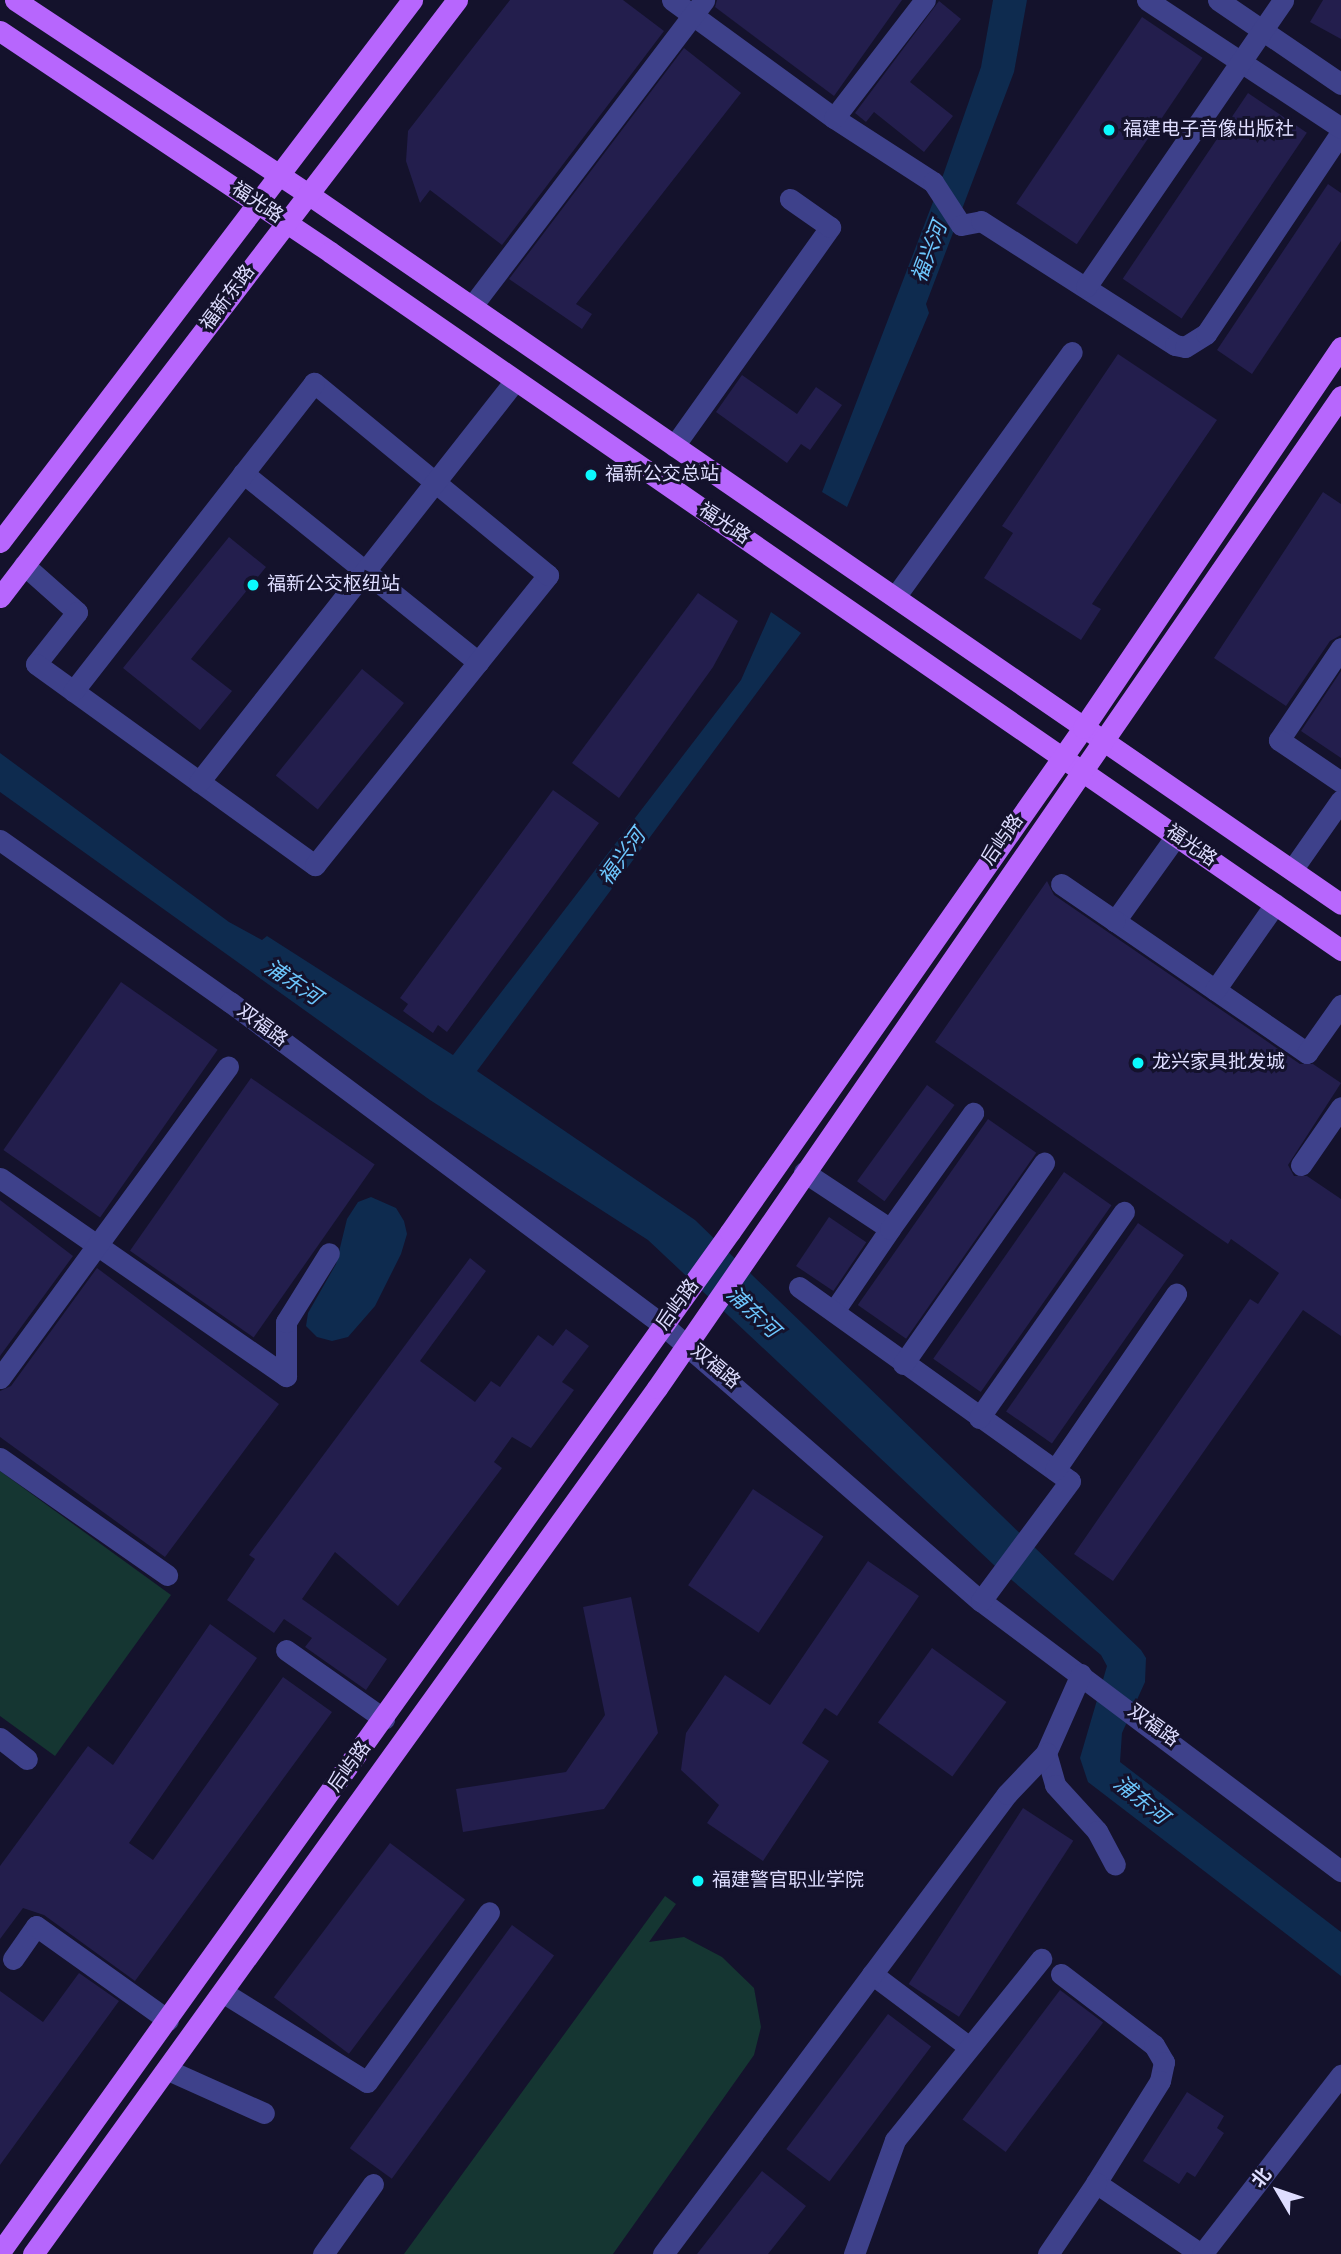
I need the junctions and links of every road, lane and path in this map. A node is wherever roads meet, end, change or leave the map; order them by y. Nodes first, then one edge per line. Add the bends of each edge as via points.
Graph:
1 (15, 0) edge
2 (412, 0) edge
3 (457, 0) edge
4 (671, 0) edge
5 (925, 0) edge
6 (1147, 0) edge
7 (1218, 0) edge
8 (1283, 0) edge
9 (698, 8) edge
10 (1262, 30) junction
11 (0, 31) edge
12 (1242, 60) junction
13 (1341, 84) edge
14 (834, 118) junction
15 (1341, 130) edge
16 (279, 175) junction
17 (308, 194) junction
18 (790, 199) dead end
19 (257, 202) junction
20 (286, 222) junction
21 (1086, 287) junction
22 (472, 306) junction
23 (1341, 347) edge
24 (1072, 352) dead end
25 (514, 382) junction
26 (1341, 396) edge
27 (674, 446) junction
28 (243, 473) junction
29 (436, 482) junction
30 (0, 542) edge
31 (24, 565) junction
32 (365, 571) junction
33 (0, 597) edge
34 (895, 597) junction
35 (1341, 648) edge
36 (478, 662) junction
37 (73, 691) junction
38 (1083, 727) junction
39 (1104, 741) junction
40 (1062, 757) junction
41 (1082, 771) junction
42 (199, 782) junction
43 (1341, 782) edge
44 (1341, 800) edge
45 (1176, 836) junction
46 (0, 840) edge
47 (1292, 870) junction
48 (1060, 884) dead end
49 (1275, 904) junction
50 (1341, 904) edge
51 (1115, 921) junction
52 (1341, 950) edge
53 (1215, 990) junction
54 (1341, 1005) edge
55 (228, 1067) dead end
56 (1341, 1107) edge
57 (973, 1113) dead end
58 (1044, 1163) dead end
59 (1301, 1165) dead end
60 (804, 1172) junction
61 (0, 1178) edge
62 (1124, 1213) dead end
63 (890, 1229) junction
64 (99, 1246) junction
65 (329, 1254) dead end
66 (799, 1287) dead end
67 (1176, 1294) dead end
68 (834, 1311) junction
69 (663, 1325) junction
70 (687, 1343) junction
71 (903, 1364) junction
72 (0, 1378) edge
73 (979, 1418) junction
74 (0, 1458) edge
75 (1055, 1470) junction
76 (167, 1574) dead end
77 (981, 1601) junction
78 (286, 1650) dead end
79 (1087, 1679) junction
80 (384, 1719) junction
81 (0, 1738) edge
82 (1046, 1753) junction
83 (27, 1759) dead end
84 (1115, 1866) dead end
85 (1341, 1871) edge
86 (489, 1912) dead end
87 (13, 1959) dead end
88 (1041, 1959) dead end
89 (872, 1973) junction
90 (1061, 1974) dead end
91 (224, 1993) junction
92 (168, 2020) junction
93 (968, 2046) junction
94 (168, 2070) junction
95 (1341, 2075) edge
96 (264, 2113) dead end
97 (1096, 2183) junction
98 (373, 2184) dead end
99 (0, 2252) edge
100 (33, 2254) edge
101 (323, 2254) edge
102 (663, 2254) edge
103 (854, 2254) edge
104 (1048, 2254) edge
105 (1201, 2254) edge

1 - 16 main road, 福光路
2 - 16 main road, 福新东路
3 - 17 main road, 福新东路
4 - 9 street
5 - 14 street
6 - 12 street
7 - 10 street
8 - 10 street
9 - 14 street
9 - 22 street
10 - 12 street
10 - 13 street
11 - 19 main road, 福光路
12 - 15 street
12 - 21 street
14 - 21 street via 933,182 961,225 981,221
15 - 21 street via 1196,343 1175,345
16 - 17 main road, 福光路
16 - 19 main road, 福新东路
17 - 20 main road, 福新东路
17 - 22 main road, 福光路
18 - 27 street via 830,228
19 - 20 main road, 福光路
19 - 30 main road, 福新东路
20 - 25 main road, 福光路
20 - 31 main road, 福新东路
22 - 27 main road, 福光路
23 - 38 main road, 后屿路
24 - 34 street
25 - 29 street
25 - 40 main road, 福光路
26 - 39 main road, 后屿路
27 - 34 main road, 福光路
28 - 29 street via 314,383
28 - 32 street
28 - 37 street
29 - 32 street
29 - 36 street via 548,575
31 - 33 main road, 福新东路
31 - 37 street via 77,612 36,664
32 - 36 street
32 - 42 street
34 - 38 main road, 福光路
35 - 43 street via 1279,740
36 - 42 street via 315,865
37 - 42 street
38 - 39 main road, 福光路
38 - 40 main road, 后屿路
39 - 41 main road, 后屿路
39 - 47 main road, 福光路
40 - 41 main road, 福光路
40 - 69 main road, 后屿路
41 - 45 main road, 福光路
41 - 60 main road, 后屿路
44 - 47 street
45 - 49 main road, 福光路
45 - 51 street
46 - 69 street, 双福路 via 230,1002
47 - 50 main road, 福光路
48 - 51 street
49 - 52 main road, 福光路
49 - 53 street
51 - 53 street
53 - 54 street via 1307,1053
55 - 64 street
56 - 59 street
57 - 63 street
58 - 71 street
60 - 63 street
60 - 70 main road, 后屿路
61 - 64 street
62 - 73 street
63 - 68 street
64 - 65 street via 286,1377 286,1322
64 - 72 street
66 - 68 street
67 - 75 street
68 - 71 street
69 - 70 street, 双福路
69 - 80 main road, 后屿路
70 - 77 street, 双福路
70 - 91 main road, 后屿路
71 - 73 street
73 - 75 street
74 - 76 street
75 - 77 street via 1070,1481
77 - 79 street, 双福路
78 - 80 street
79 - 82 street
79 - 85 street, 双福路
80 - 92 main road, 后屿路
81 - 83 street
82 - 84 street via 1055,1785 1097,1831
82 - 89 street via 1007,1794
86 - 91 street via 367,2082
87 - 92 street via 36,1926
88 - 93 street
89 - 93 street
89 - 102 street
90 - 97 street via 1154,2045 1164,2062 1154,2092
91 - 94 main road, 后屿路
92 - 99 main road, 后屿路
93 - 103 street via 895,2140
94 - 96 street
94 - 100 main road, 后屿路
95 - 105 street
97 - 104 street
97 - 105 street
98 - 101 street

